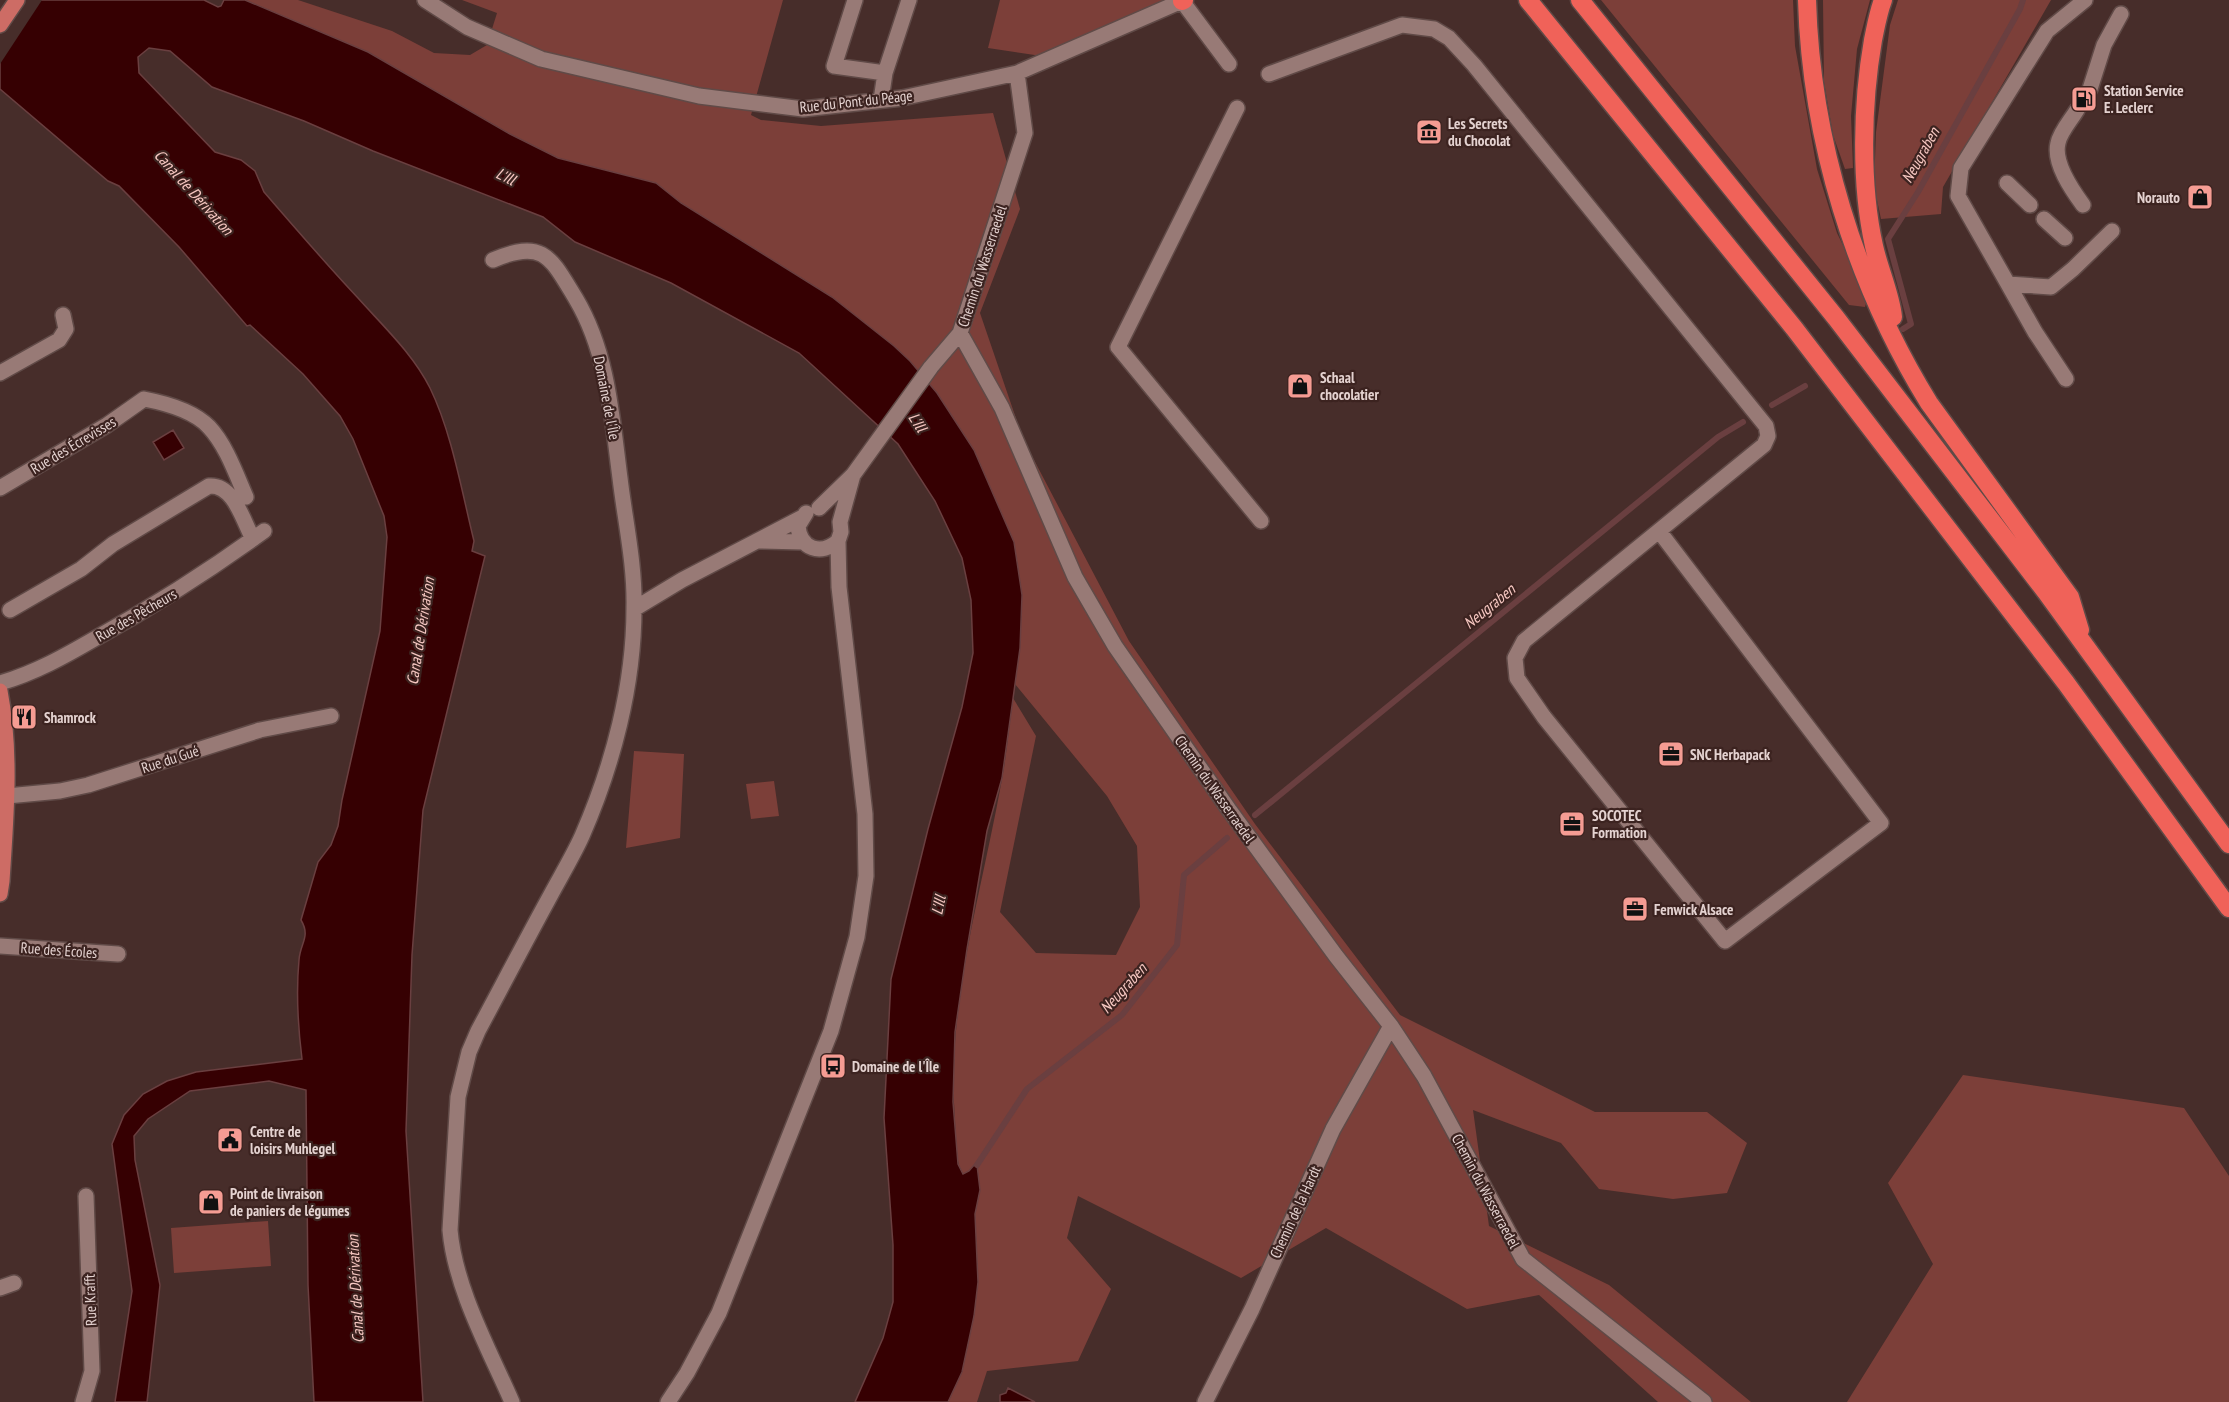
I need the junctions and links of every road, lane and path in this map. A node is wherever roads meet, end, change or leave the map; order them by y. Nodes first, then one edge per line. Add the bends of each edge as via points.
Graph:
1 (17, 0) edge
2 (425, 0) edge
3 (855, 0) edge
4 (909, 0) edge
5 (1518, 0) edge
6 (1580, 0) edge
7 (1807, 0) edge
8 (1883, 0) edge
9 (2085, 0) edge
10 (1183, 1) edge
11 (1532, 5) edge
12 (2121, 14) dead end
13 (0, 25) edge
14 (1229, 64) dead end
15 (885, 73) junction
16 (1017, 73) junction
17 (1269, 74) dead end
18 (2091, 89) tunnel mouth
19 (881, 100) junction
20 (1237, 108) dead end
21 (2078, 110) tunnel mouth
22 (2007, 183) dead end
23 (2030, 205) dead end
24 (2083, 205) dead end
25 (2044, 219) dead end
26 (2112, 231) dead end
27 (2065, 238) dead end
28 (493, 260) dead end
29 (2008, 284) junction
30 (63, 315) dead end
31 (960, 333) junction
32 (1894, 340) junction
33 (0, 373) edge
34 (2066, 379) dead end
35 (853, 475) junction
36 (0, 488) edge
37 (246, 497) dead end
38 (819, 508) junction
39 (801, 518) junction
40 (1261, 521) dead end
41 (840, 522) junction
42 (1659, 531) junction
43 (838, 541) junction
44 (758, 542) junction
45 (803, 542) junction
46 (818, 550) junction
47 (839, 587) junction
48 (634, 609) junction
49 (10, 610) dead end
50 (2083, 643) junction
51 (0, 683) edge
52 (0, 691) edge
53 (331, 716) dead end
54 (7, 796) junction
55 (2229, 844) edge
56 (0, 894) edge
57 (2229, 908) edge
58 (0, 946) edge
59 (118, 954) dead end
60 (1390, 1026) junction
61 (86, 1196) dead end
62 (84, 1402) edge
63 (512, 1402) edge
64 (668, 1402) edge
65 (1205, 1402) edge
66 (1704, 1402) edge

1 - 13 main road
2 - 19 street, Rue du Pont du Péage via 467,27 541,59 699,96 803,109
3 - 15 street via 834,66
4 - 15 street
5 - 11 highway
6 - 50 highway via 1836,318
7 - 32 highway via 1814,92 1825,145 1858,255
8 - 32 highway via 1868,69 1865,163 1873,244 1893,314
9 - 29 street via 2048,31 1961,168 1958,196
10 - 14 street
10 - 16 street, Rue du Pont du Péage
11 - 57 highway via 1794,328 2066,683
12 - 18 street via 2104,45
15 - 19 street
16 - 19 street, Rue du Pont du Péage
16 - 31 street, Chemin du Wasserraedel via 1025,133
17 - 42 street via 1402,25 1434,29 1449,38 1474,64 1766,426 1768,436 1764,445
20 - 40 street via 1118,347
21 - 24 street via 2058,143 2058,157 2067,183
22 - 23 street
25 - 27 street
26 - 29 street via 2051,287
28 - 48 street, Domaine de l'Île via 519,251 534,250 544,255 563,277 594,339 613,418 630,545
29 - 34 street
30 - 33 street via 66,329 60,340
31 - 35 street
31 - 60 street, Chemin du Wasserraedel via 1002,408 1076,577 1115,646 1237,821
32 - 50 highway via 1949,432 2070,597
35 - 38 street
35 - 41 street
36 - 37 street, Rue des Écrevisses via 144,399 167,405 209,427
38 - 39 street
38 - 41 street via 836,514
39 - 44 street
39 - 45 street via 798,526
41 - 43 street
42 - 42 street via 1524,641 1515,658 1517,678 1544,717 1725,941 1881,823
43 - 46 street
43 - 47 street
44 - 45 street
44 - 48 street
45 - 46 street
46 - 47 street
47 - 64 street via 865,814 866,876 857,937 831,1030 719,1313
48 - 63 street, Domaine de l'Île via 623,710 590,816 477,1031 458,1097 452,1246 462,1284
49 - 51 street, Rue des Pêcheurs via 209,486 217,485 229,493 259,535 125,622 50,664
50 - 55 highway
52 - 54 main road via 7,739
53 - 54 street, Rue du Gué via 260,730 88,785
54 - 56 main road
58 - 59 street, Rue des Écoles
60 - 65 street, Chemin de la Hardt via 1333,1129 1252,1309
60 - 66 street, Chemin du Wasserraedel via 1424,1076 1523,1259
61 - 62 street, Rue Krafft via 92,1371

